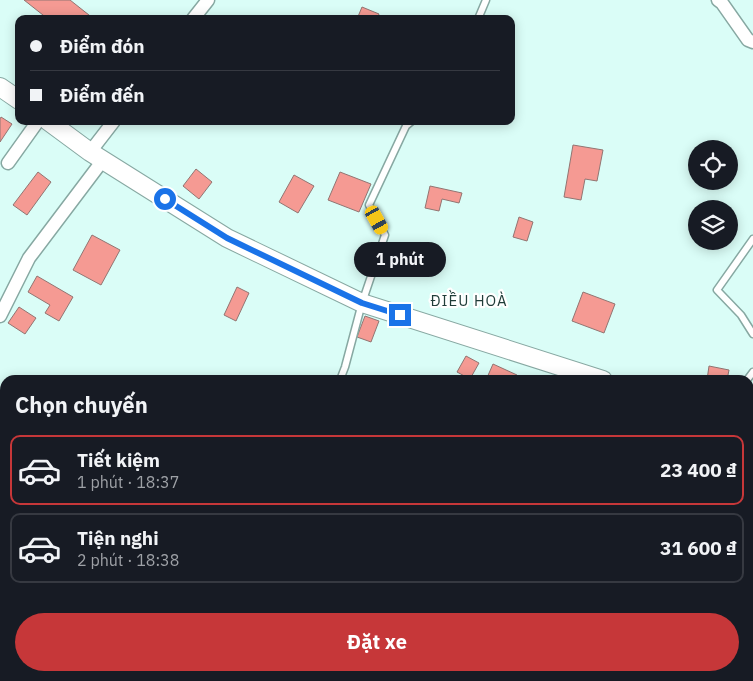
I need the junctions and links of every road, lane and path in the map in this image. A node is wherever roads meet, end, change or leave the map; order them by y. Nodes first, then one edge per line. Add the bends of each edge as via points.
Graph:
1 (208, 0) edge
2 (486, 0) edge
3 (718, 0) edge
4 (196, 15) edge
5 (480, 15) edge
6 (753, 42) edge
7 (0, 87) edge
8 (15, 97) edge
9 (35, 125) edge
10 (54, 125) edge
11 (112, 125) edge
12 (407, 125) edge
13 (97, 156) junction
14 (8, 163) dead end
15 (753, 239) edge
16 (4, 301) edge
17 (362, 303) junction
18 (0, 316) edge
19 (753, 334) edge
20 (342, 375) edge
21 (587, 375) edge

1 - 4 street
2 - 5 lane
3 - 6 street via 748,40
7 - 8 street
9 - 14 street
10 - 13 street
11 - 13 street
12 - 17 lane via 368,205 385,235
13 - 16 street
13 - 17 street via 227,238
15 - 19 lane via 717,290
16 - 18 street
17 - 20 lane
17 - 21 street

